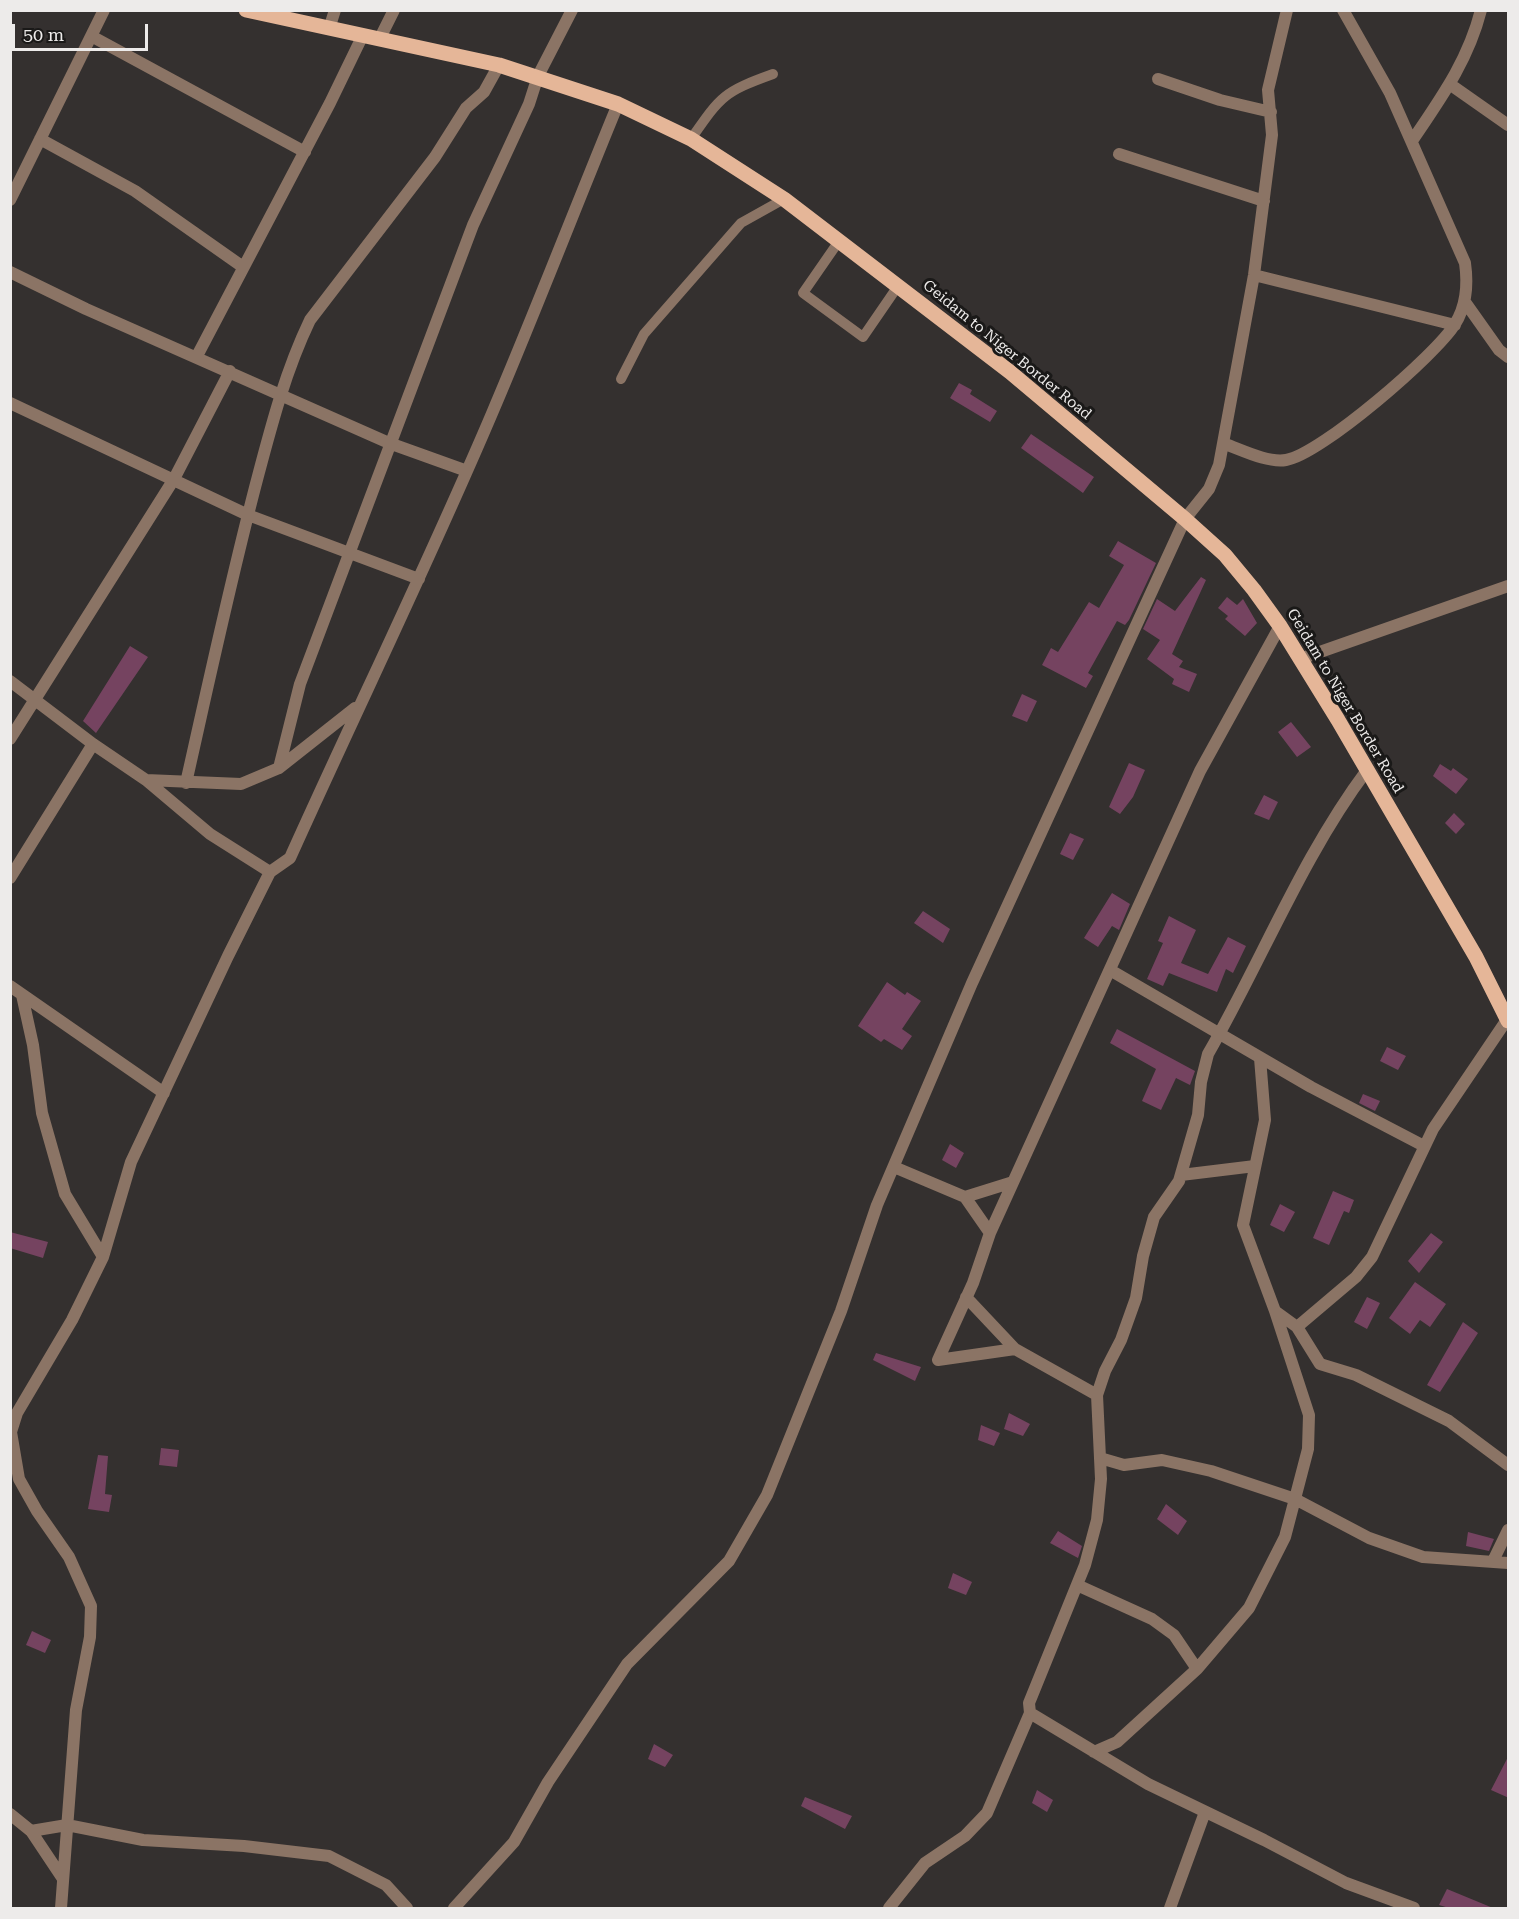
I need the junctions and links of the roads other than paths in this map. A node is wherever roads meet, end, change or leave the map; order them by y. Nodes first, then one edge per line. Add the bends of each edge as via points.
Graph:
1 (104, 10) edge
2 (246, 10) edge
3 (335, 10) edge
4 (394, 10) edge
5 (572, 10) edge
6 (1287, 10) edge
7 (1343, 10) edge
8 (1481, 10) edge
9 (329, 29) junction
10 (93, 37) junction
11 (362, 37) junction
12 (379, 40) junction
13 (499, 65) junction
14 (772, 74) dead end
15 (538, 76) junction
16 (1158, 79) dead end
17 (1451, 85) junction
18 (618, 104) junction
19 (1271, 112) junction
20 (1509, 124) edge
21 (40, 139) junction
22 (691, 139) junction
23 (1412, 141) junction
24 (305, 152) junction
25 (1119, 154) dead end
26 (784, 199) junction
27 (10, 200) edge
28 (1264, 201) junction
29 (839, 241) junction
30 (243, 267) junction
31 (10, 272) edge
32 (1254, 274) junction
33 (898, 286) junction
34 (1465, 302) junction
35 (1455, 325) junction
36 (197, 356) junction
37 (1509, 357) edge
38 (230, 371) junction
39 (621, 379) dead end
40 (280, 394) junction
41 (10, 403) edge
42 (389, 442) junction
43 (1225, 444) junction
44 (467, 471) junction
45 (174, 479) junction
46 (248, 514) junction
47 (1185, 519) junction
48 (348, 552) junction
49 (419, 579) junction
50 (1509, 586) edge
51 (1280, 626) junction
52 (1300, 659) junction
53 (10, 681) edge
54 (35, 699) junction
55 (358, 706) junction
56 (10, 739) edge
57 (93, 744) junction
58 (279, 768) junction
59 (1367, 770) junction
60 (146, 780) junction
61 (186, 783) junction
62 (270, 872) junction
63 (10, 878) edge
64 (1110, 970) junction
65 (10, 986) edge
66 (22, 995) junction
67 (1508, 1019) edge
68 (1220, 1035) junction
69 (1260, 1058) junction
70 (164, 1093) junction
71 (1424, 1146) junction
72 (1255, 1166) junction
73 (894, 1167) junction
74 (1180, 1174) junction
75 (1013, 1182) junction
76 (965, 1197) junction
77 (990, 1233) junction
78 (104, 1257) junction
79 (966, 1297) junction
80 (1275, 1311) junction
81 (1297, 1327) junction
82 (1015, 1349) junction
83 (1097, 1395) junction
84 (1100, 1458) junction
85 (1509, 1465) edge
86 (1295, 1500) junction
87 (1509, 1530) edge
88 (1493, 1561) junction
89 (1509, 1563) edge
90 (1077, 1585) junction
91 (1197, 1669) junction
92 (1030, 1713) junction
93 (1094, 1752) junction
94 (1205, 1812) junction
95 (10, 1814) edge
96 (67, 1825) junction
97 (31, 1831) junction
98 (63, 1879) junction
99 (61, 1908) edge
100 (407, 1908) edge
101 (454, 1908) edge
102 (889, 1908) edge
103 (1170, 1908) edge
104 (1414, 1908) edge

1 - 10 street
2 - 9 main road, Geidam to Niger Border Road
3 - 9 street
4 - 12 street
5 - 15 street
6 - 19 street via 1268,90
7 - 23 street
8 - 17 street via 1468,54
9 - 11 main road, Geidam to Niger Border Road
10 - 21 street
10 - 24 street
11 - 12 main road, Geidam to Niger Border Road
11 - 24 street
12 - 13 main road, Geidam to Niger Border Road
13 - 15 main road, Geidam to Niger Border Road
13 - 40 street via 435,157 310,320
14 - 22 lane via 736,87 719,99
15 - 18 main road, Geidam to Niger Border Road
15 - 42 street via 473,225
16 - 19 street
17 - 20 street
17 - 23 street
18 - 22 main road, Geidam to Niger Border Road
18 - 44 street
19 - 28 street
21 - 27 street
21 - 30 street via 135,191
22 - 26 main road, Geidam to Niger Border Road
23 - 34 street via 1465,263
24 - 30 street
25 - 28 street
26 - 29 main road, Geidam to Niger Border Road
26 - 39 lane via 741,223 644,334
28 - 32 street
29 - 33 main road, Geidam to Niger Border Road
29 - 33 lane via 803,293 863,337
30 - 36 street
31 - 36 street
32 - 35 street
32 - 43 street
33 - 47 main road, Geidam to Niger Border Road via 1010,372
34 - 35 street
34 - 37 street via 1499,350
35 - 43 street via 1408,376 1321,443 1286,460
36 - 38 street
38 - 40 street
38 - 45 street
40 - 42 street
40 - 46 street
41 - 45 street
42 - 44 street
42 - 48 street
43 - 47 street via 1209,489
44 - 49 street
45 - 46 street
45 - 54 street
46 - 48 street
46 - 61 street
47 - 51 main road, Geidam to Niger Border Road via 1225,555
47 - 73 street via 972,984
48 - 49 street
48 - 58 street via 300,684
49 - 55 street
50 - 52 street
51 - 52 main road, Geidam to Niger Border Road
51 - 64 street via 1200,771
52 - 59 main road, Geidam to Niger Border Road
53 - 54 street
54 - 56 street
54 - 57 street
55 - 58 street
55 - 62 street via 290,858
57 - 60 street
57 - 63 street
58 - 61 street via 242,784
59 - 67 main road, Geidam to Niger Border Road
59 - 68 street via 1316,848
60 - 61 street
60 - 62 street via 210,834
62 - 70 street
64 - 68 street
64 - 75 street
65 - 66 street
66 - 70 street
66 - 78 street via 42,1113 65,1194
67 - 71 street
68 - 69 street
68 - 74 street via 1208,1054 1198,1115
69 - 71 street
69 - 72 street via 1264,1120
70 - 78 street via 131,1162
71 - 81 street via 1372,1257 1356,1277
72 - 74 street
72 - 80 street via 1243,1225
73 - 76 street
73 - 101 street via 767,1495 729,1561 627,1664 548,1782 514,1842
74 - 83 street via 1154,1217 1136,1298
75 - 76 street
75 - 77 street
76 - 77 street
77 - 79 street
78 - 96 street via 17,1413 11,1432 19,1479 69,1557 91,1606 90,1637 76,1710
79 - 82 street
79 - 82 street via 938,1360
80 - 81 street
80 - 86 street via 1309,1415 1308,1449
81 - 85 street via 1320,1364 1356,1375 1449,1421
82 - 83 street
83 - 84 street
84 - 86 street via 1124,1465 1162,1460
84 - 90 street via 1097,1520
86 - 88 street via 1369,1538 1423,1557
86 - 91 street via 1285,1537 1249,1608
87 - 88 street
88 - 89 street
90 - 91 street via 1152,1619 1174,1635
90 - 92 street via 1029,1703
91 - 93 street via 1117,1742
92 - 93 street
92 - 102 street via 987,1813 965,1836 925,1863
93 - 94 street
94 - 103 street
94 - 104 street via 1346,1883
95 - 97 street
96 - 97 street
96 - 98 street
96 - 100 street via 143,1840 329,1856 386,1885
97 - 98 street
98 - 99 street

